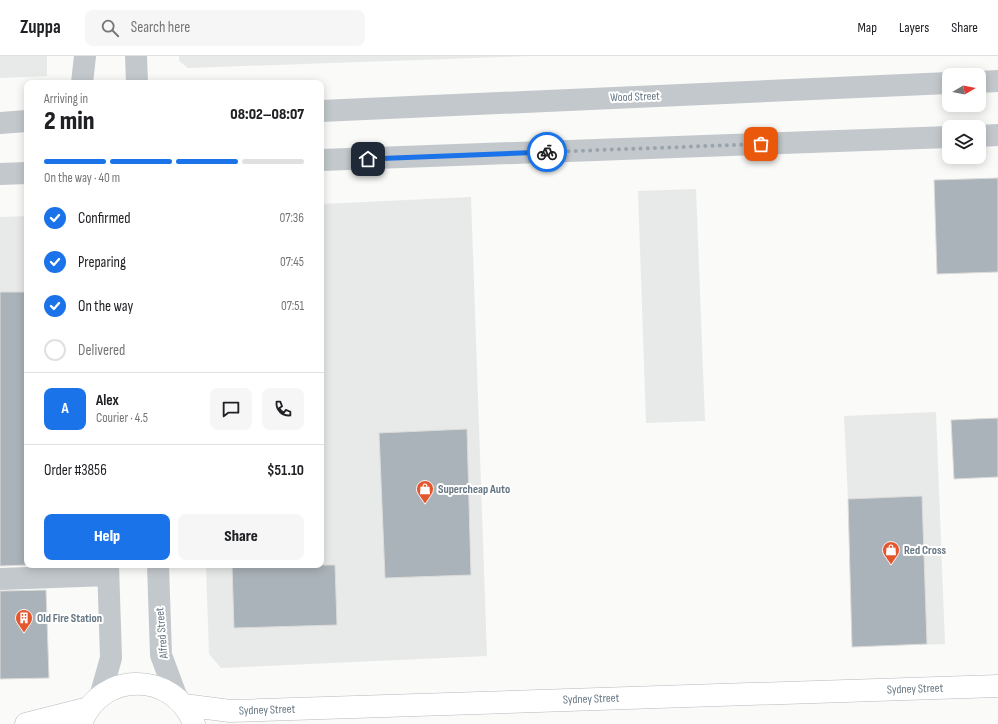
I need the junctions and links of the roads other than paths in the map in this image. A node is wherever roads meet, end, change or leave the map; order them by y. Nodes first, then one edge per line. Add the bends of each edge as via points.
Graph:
1 (85, 56) edge
2 (136, 56) edge
3 (82, 80) edge
4 (137, 80) edge
5 (998, 81) edge
6 (986, 82) edge
7 (942, 83) edge
8 (324, 111) edge
9 (24, 121) edge
10 (0, 123) edge
11 (998, 135) edge
12 (986, 136) edge
13 (942, 137) edge
14 (324, 160) edge
15 (24, 173) edge
16 (0, 174) edge
17 (158, 568) edge
18 (108, 570) edge
19 (0, 579) edge
20 (998, 686) edge
21 (180, 702) junction
22 (90, 710) edge
23 (26, 724) edge
24 (194, 724) edge

1 - 3 street
2 - 4 street
5 - 6 street
7 - 8 street, Wood Street
9 - 10 street
11 - 12 street
13 - 14 street
15 - 16 street
17 - 21 street, Alfred Street via 161,655
18 - 19 street
18 - 22 street via 111,658
20 - 21 main road, Sydney Street via 230,711
21 - 22 main road via 161,688 144,684 126,684 109,690
21 - 24 main road
22 - 23 main road

